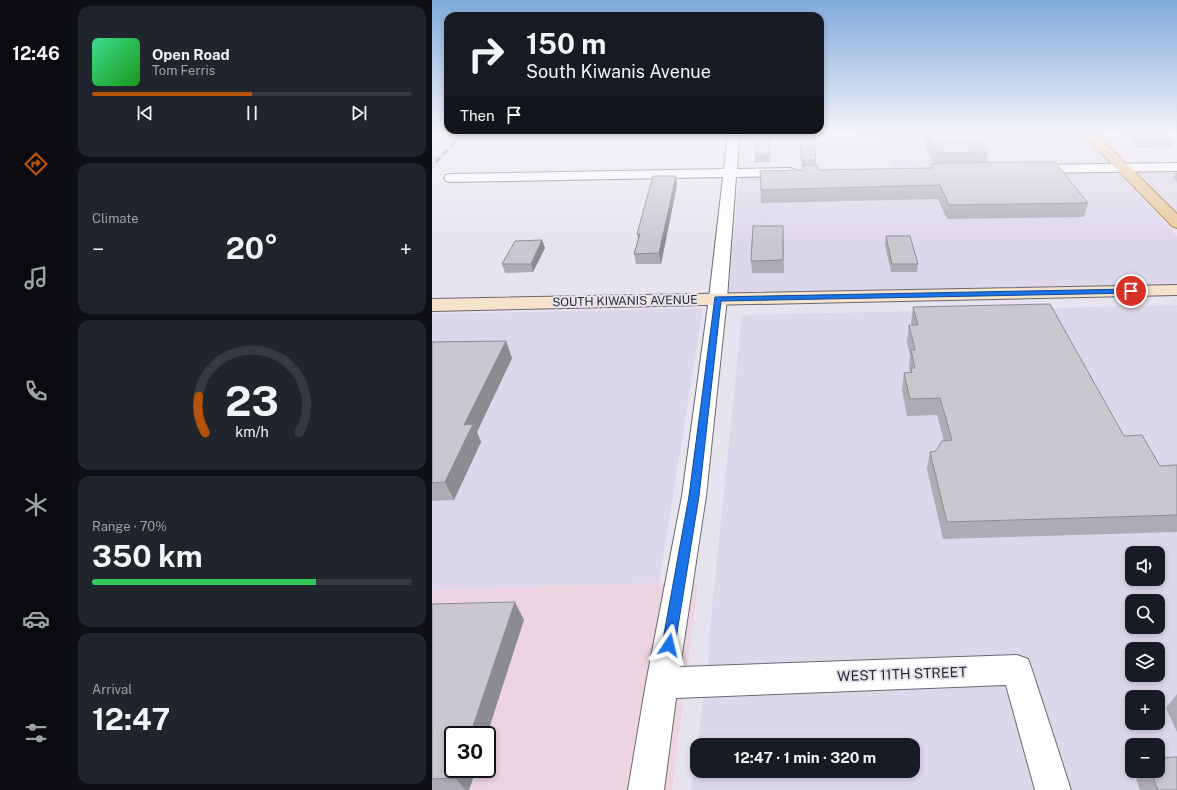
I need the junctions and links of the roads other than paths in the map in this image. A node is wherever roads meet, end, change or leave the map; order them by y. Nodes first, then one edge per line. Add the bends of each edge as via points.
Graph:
1 (730, 170) edge
2 (1125, 170) edge
3 (801, 172) edge
4 (730, 173) junction
5 (451, 178) dead end
6 (1177, 223) edge
7 (1177, 290) edge
8 (718, 298) junction
9 (432, 305) edge
10 (662, 683) junction
11 (646, 790) edge
12 (1053, 790) edge

1 - 4 street
2 - 6 main road
3 - 4 street
4 - 5 street
4 - 8 street
7 - 8 main road, SOUTH KIWANIS AVENUE
8 - 9 main road, SOUTH KIWANIS AVENUE
8 - 10 street via 694,496
10 - 11 street
10 - 12 street, WEST 11TH STREET via 1017,670

